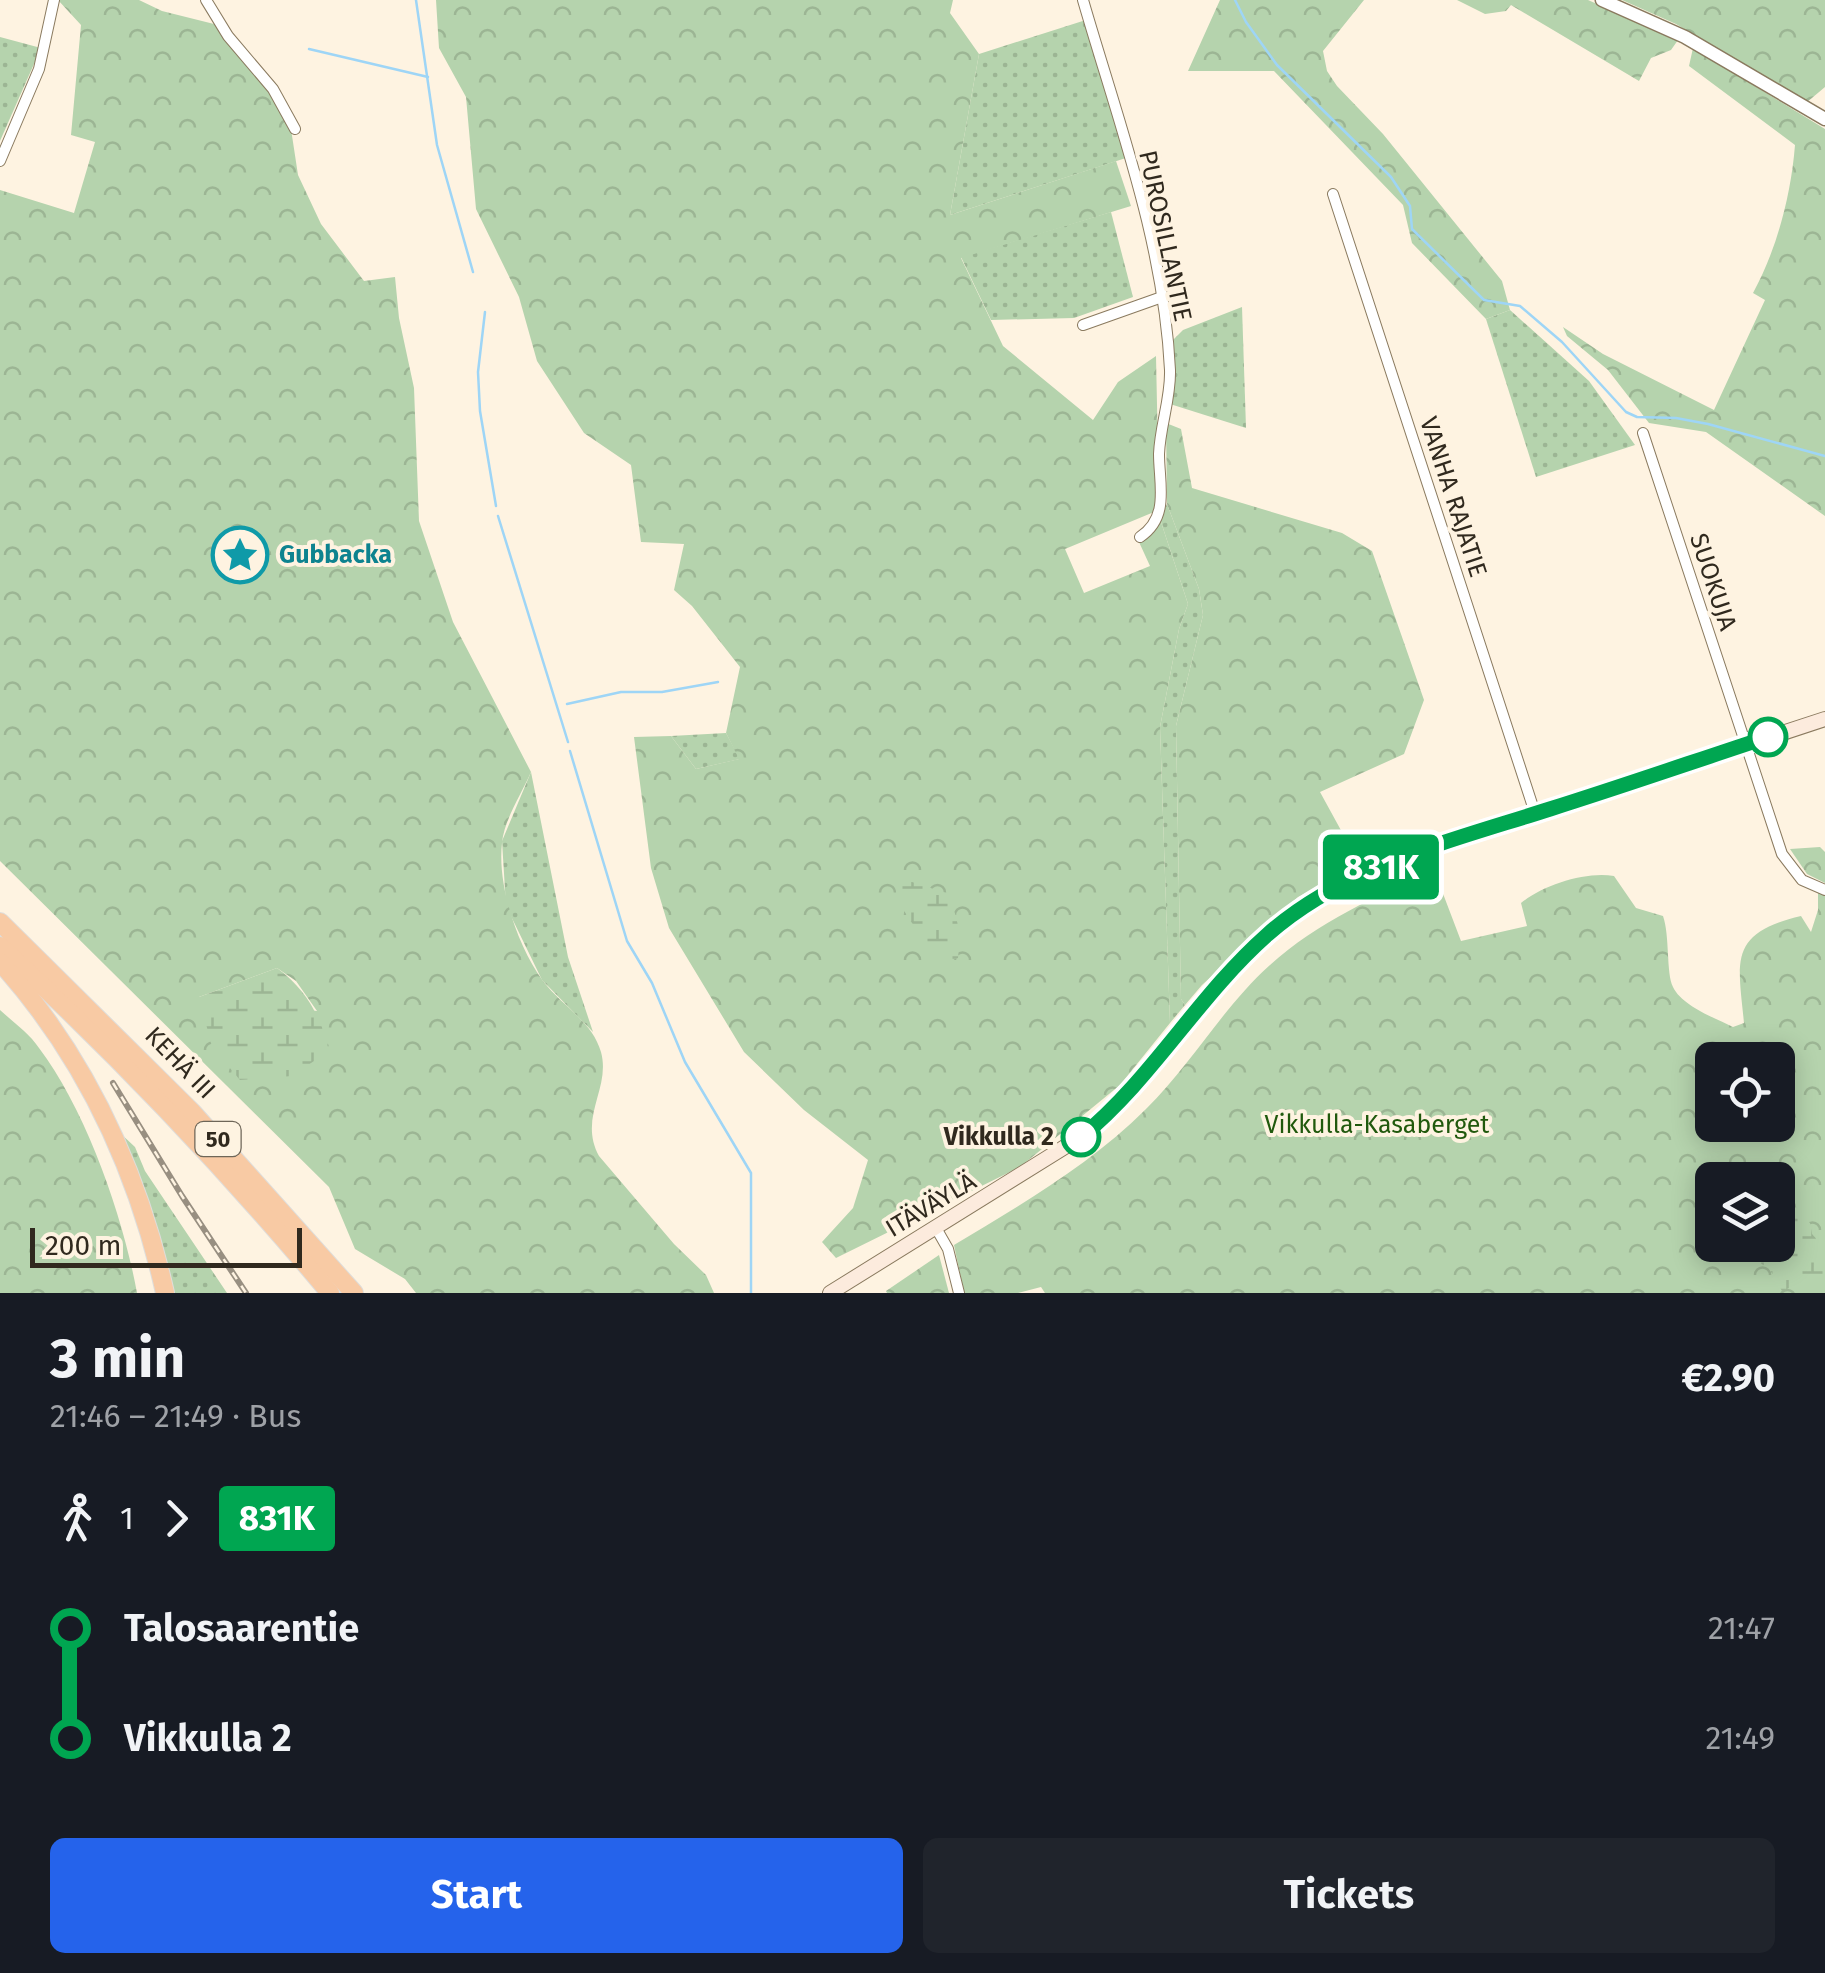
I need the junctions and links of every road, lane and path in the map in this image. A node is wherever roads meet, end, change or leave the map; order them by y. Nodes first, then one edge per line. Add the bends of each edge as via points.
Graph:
1 (54, 0) edge
2 (206, 0) edge
3 (1083, 0) edge
4 (1602, 0) edge
5 (1825, 119) edge
6 (294, 129) dead end
7 (0, 161) edge
8 (1332, 194) dead end
9 (1162, 296) junction
10 (1083, 326) dead end
11 (1643, 432) dead end
12 (1140, 536) dead end
13 (1825, 719) edge
14 (1747, 744) junction
15 (1535, 813) junction
16 (1825, 890) edge
17 (0, 922) edge
18 (0, 946) edge
19 (0, 962) edge
20 (936, 1228) junction
21 (165, 1293) edge
22 (330, 1293) edge
23 (354, 1293) edge
24 (830, 1293) edge
25 (959, 1293) edge

1 - 7 street via 39,69
2 - 6 street
3 - 9 street, PUROSILLANTIE via 1148,223
4 - 5 street via 1686,37
8 - 15 street, VANHA RAJATIE
9 - 10 street
9 - 12 street, PUROSILLANTIE via 1170,375 1159,452 1162,503 1152,529
11 - 14 street, SUOKUJA
13 - 14 main road, ITÄVÄYLÄ
14 - 15 main road, ITÄVÄYLÄ
14 - 16 street, SUOKUJA via 1787,864
15 - 20 main road, ITÄVÄYLÄ via 1334,889 1268,934 1089,1130
17 - 23 highway, KEHÄ III / 50 via 192,1112
18 - 22 highway via 188,1133
19 - 21 highway via 46,1016 100,1102 139,1197
20 - 24 main road, ITÄVÄYLÄ
20 - 25 street

